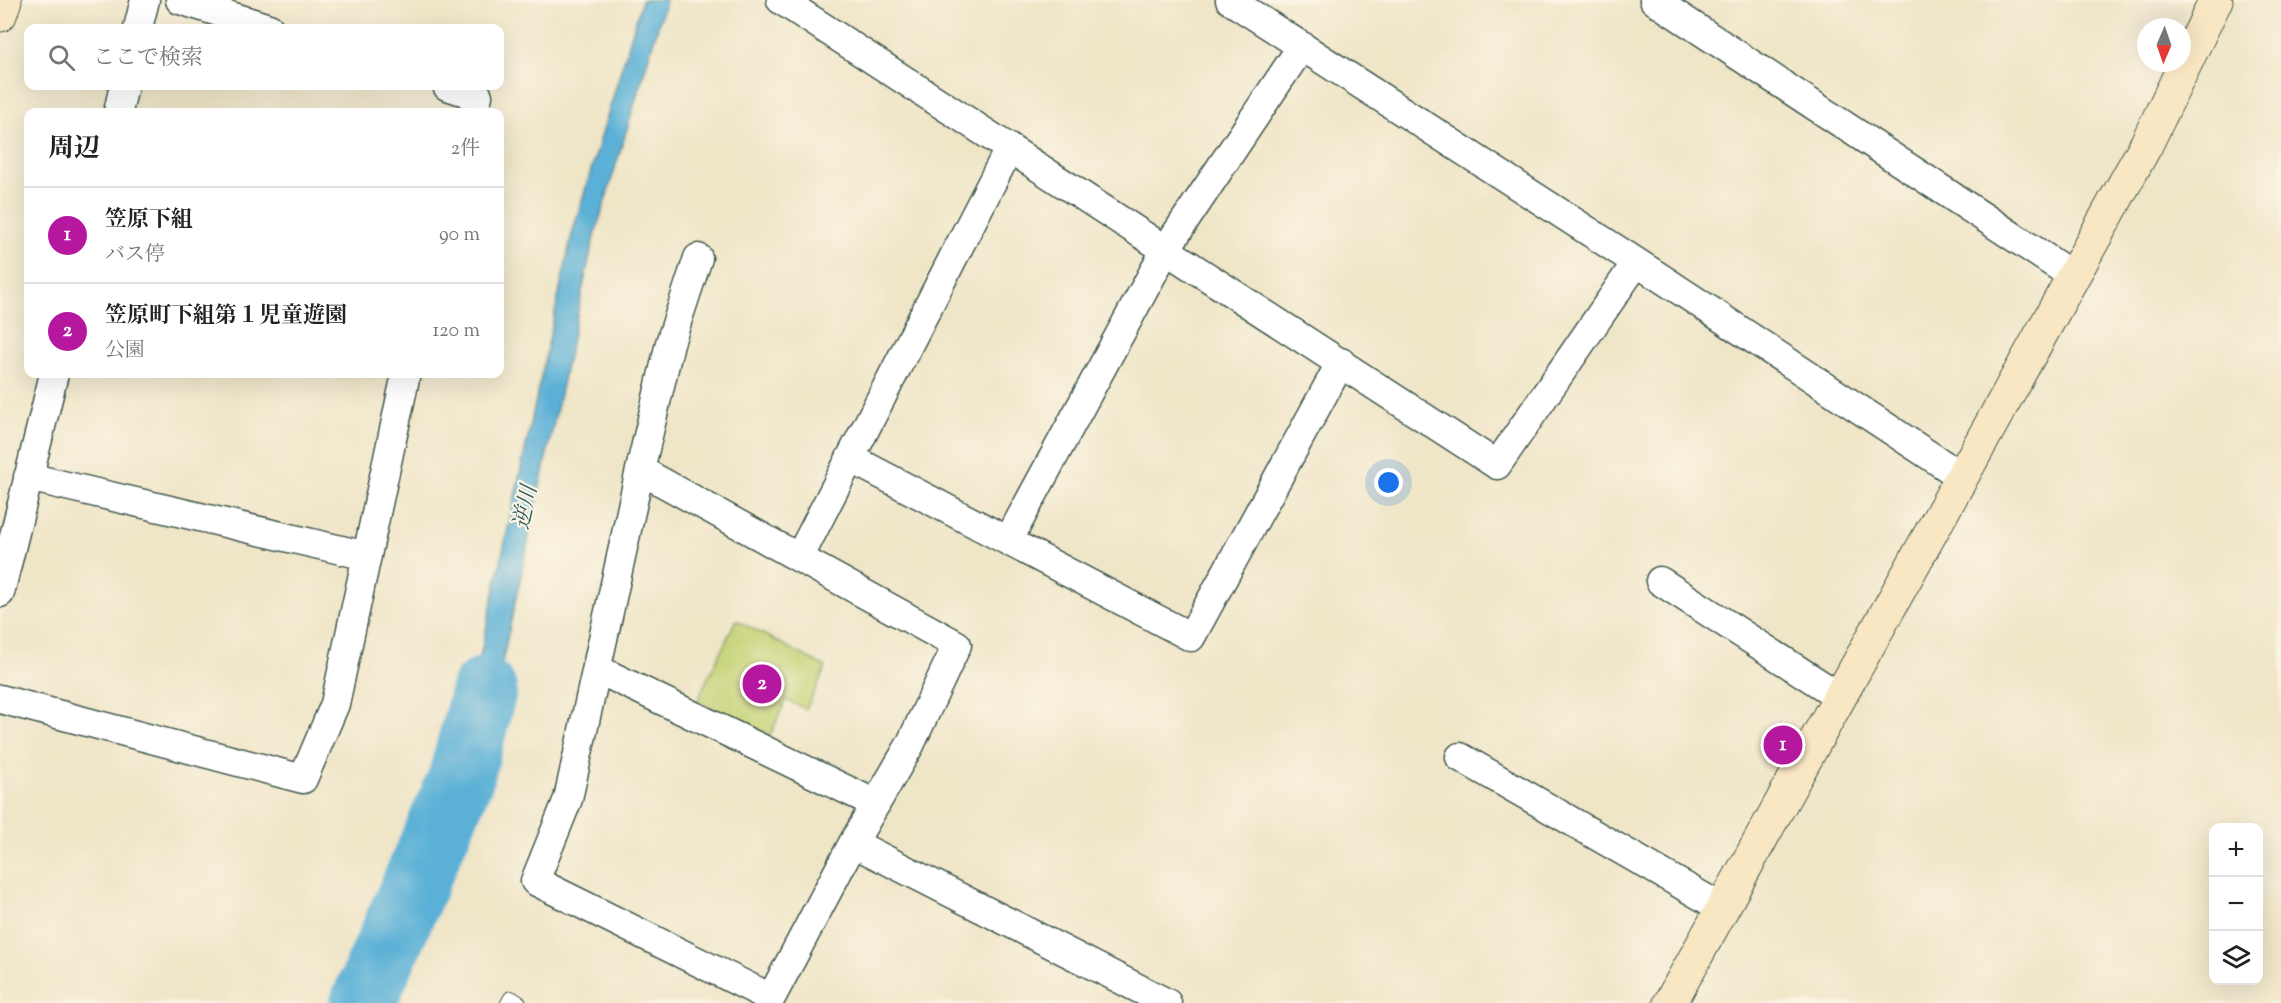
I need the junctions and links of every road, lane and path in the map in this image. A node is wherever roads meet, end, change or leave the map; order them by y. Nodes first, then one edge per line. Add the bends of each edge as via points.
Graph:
1 (5, 0) edge
2 (145, 0) edge
3 (180, 0) edge
4 (781, 0) edge
5 (1230, 0) edge
6 (1654, 0) edge
7 (2216, 0) edge
8 (0, 15) edge
9 (139, 24) edge
10 (256, 24) edge
11 (1302, 46) junction
12 (123, 90) edge
13 (459, 90) edge
14 (119, 108) edge
15 (474, 108) edge
16 (1009, 149) junction
17 (1166, 249) junction
18 (698, 258) dead end
19 (1636, 262) junction
20 (2073, 276) junction
21 (1341, 362) junction
22 (53, 378) edge
23 (405, 378) edge
24 (850, 458) junction
25 (640, 470) junction
26 (28, 477) junction
27 (1962, 477) junction
28 (1008, 541) junction
29 (5, 547) edge
30 (367, 556) junction
31 (799, 558) junction
32 (1660, 581) dead end
33 (0, 593) edge
34 (597, 669) junction
35 (1839, 697) junction
36 (0, 699) edge
37 (1460, 757) dead end
38 (876, 804) junction
39 (853, 843) junction
40 (1722, 908) junction
41 (508, 1003) edge
42 (519, 1003) edge
43 (1167, 1003) edge
44 (1670, 1003) edge

1 - 8 street
2 - 9 street
3 - 10 street
4 - 16 street
5 - 11 street
6 - 20 street
7 - 20 street via 2146,145
11 - 17 street
11 - 19 street
12 - 14 street
13 - 15 street via 478,96
16 - 17 street
16 - 24 street
17 - 21 street
17 - 28 street
18 - 25 street via 670,343
19 - 21 street via 1497,465
19 - 27 street
20 - 27 street
21 - 28 street via 1191,637
22 - 26 street
23 - 30 street
24 - 28 street
24 - 31 street
25 - 31 street
25 - 34 street
26 - 29 street
26 - 30 street
27 - 35 street
29 - 33 street
30 - 36 street via 335,704 303,779
31 - 38 street via 957,645 910,746
32 - 35 street
34 - 38 street
34 - 39 street via 568,799 535,881 771,998
35 - 40 street
37 - 40 street
38 - 39 street
39 - 43 street
40 - 44 street
41 - 42 lane via 511,998

